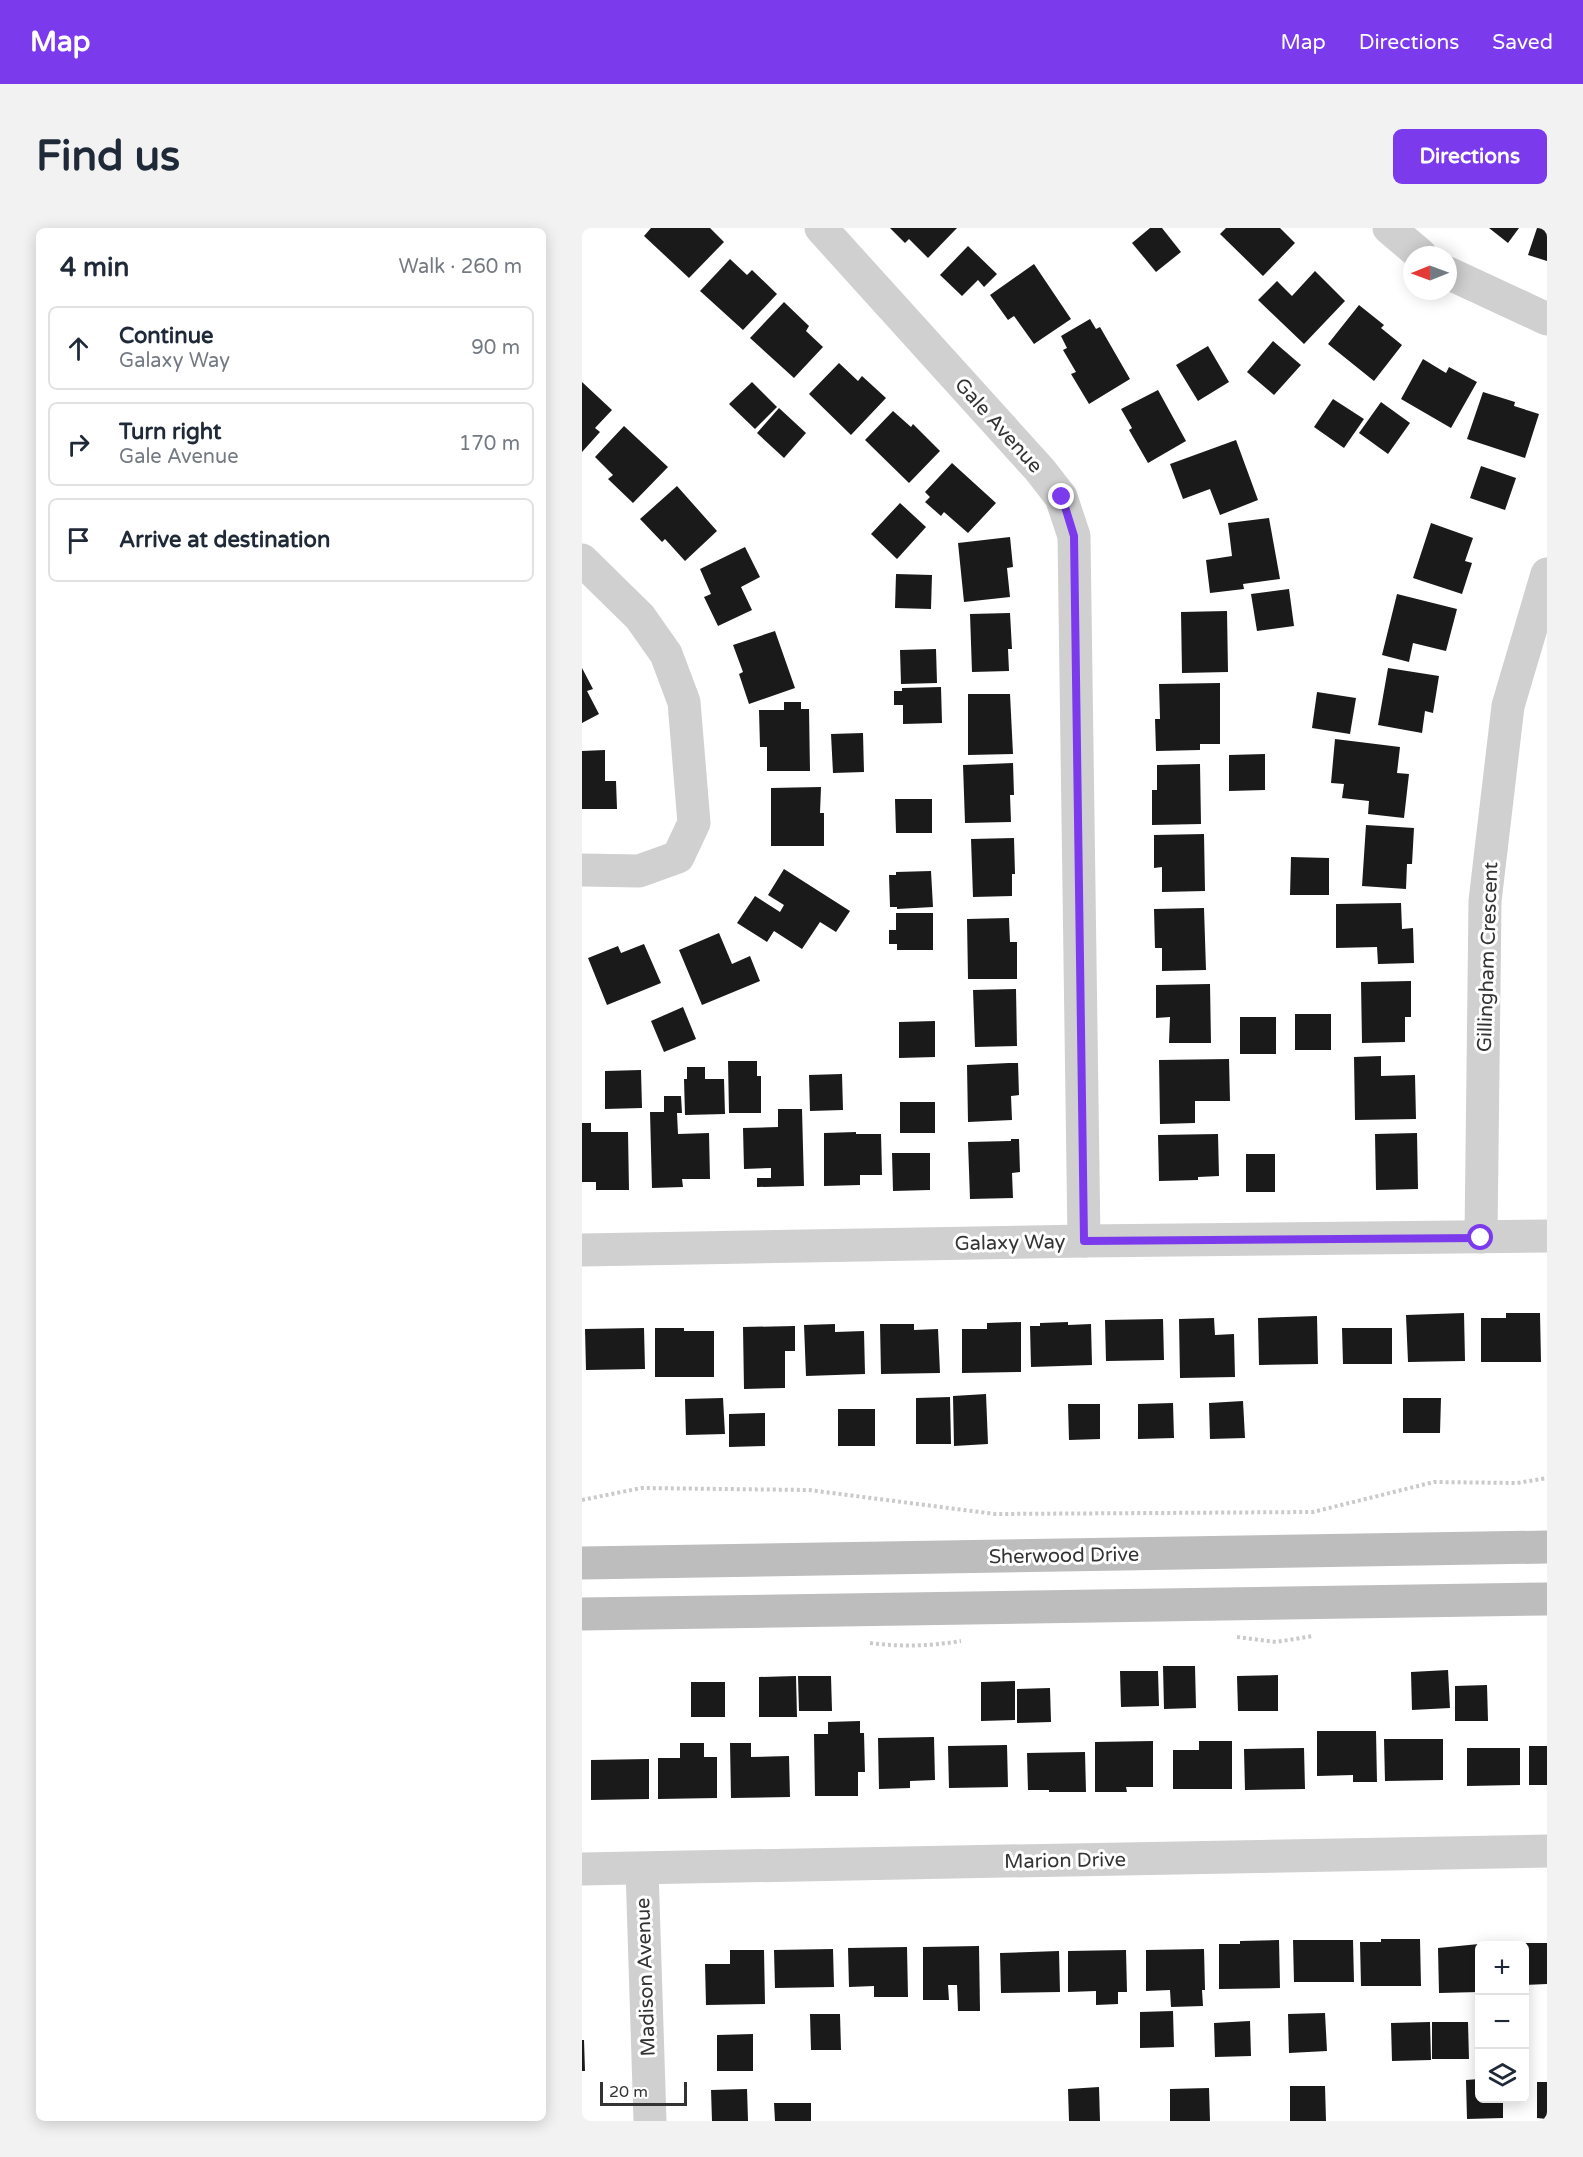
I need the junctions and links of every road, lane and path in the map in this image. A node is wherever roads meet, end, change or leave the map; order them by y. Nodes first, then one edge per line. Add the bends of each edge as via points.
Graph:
1 (821, 228) edge
2 (1389, 228) edge
3 (1410, 246) edge
4 (1457, 277) edge
5 (1547, 319) edge
6 (582, 560) edge
7 (1547, 574) edge
8 (582, 870) edge
9 (1547, 1236) edge
10 (1481, 1238) junction
11 (1084, 1241) junction
12 (582, 1250) edge
13 (1547, 1478) edge
14 (582, 1500) edge
15 (1547, 1547) edge
16 (582, 1563) edge
17 (1547, 1599) edge
18 (582, 1614) edge
19 (1547, 1851) edge
20 (582, 1869) edge
21 (642, 1869) junction
22 (650, 2121) edge

1 - 11 street, Gale Avenue via 1062,497 1074,536
2 - 3 street
4 - 5 street
6 - 8 street via 640,617 666,654 684,702 694,823 678,857 639,871
7 - 10 street, Gillingham Crescent via 1508,706 1485,901
9 - 10 street, Galaxy Way
10 - 11 street, Galaxy Way
11 - 12 street, Galaxy Way
13 - 14 path via 1517,1483 1434,1482 1313,1512 995,1514 808,1490 640,1488
15 - 16 main road, Sherwood Drive
17 - 18 main road
19 - 21 street, Marion Drive
20 - 21 street, Marion Drive
21 - 22 street, Madison Avenue

